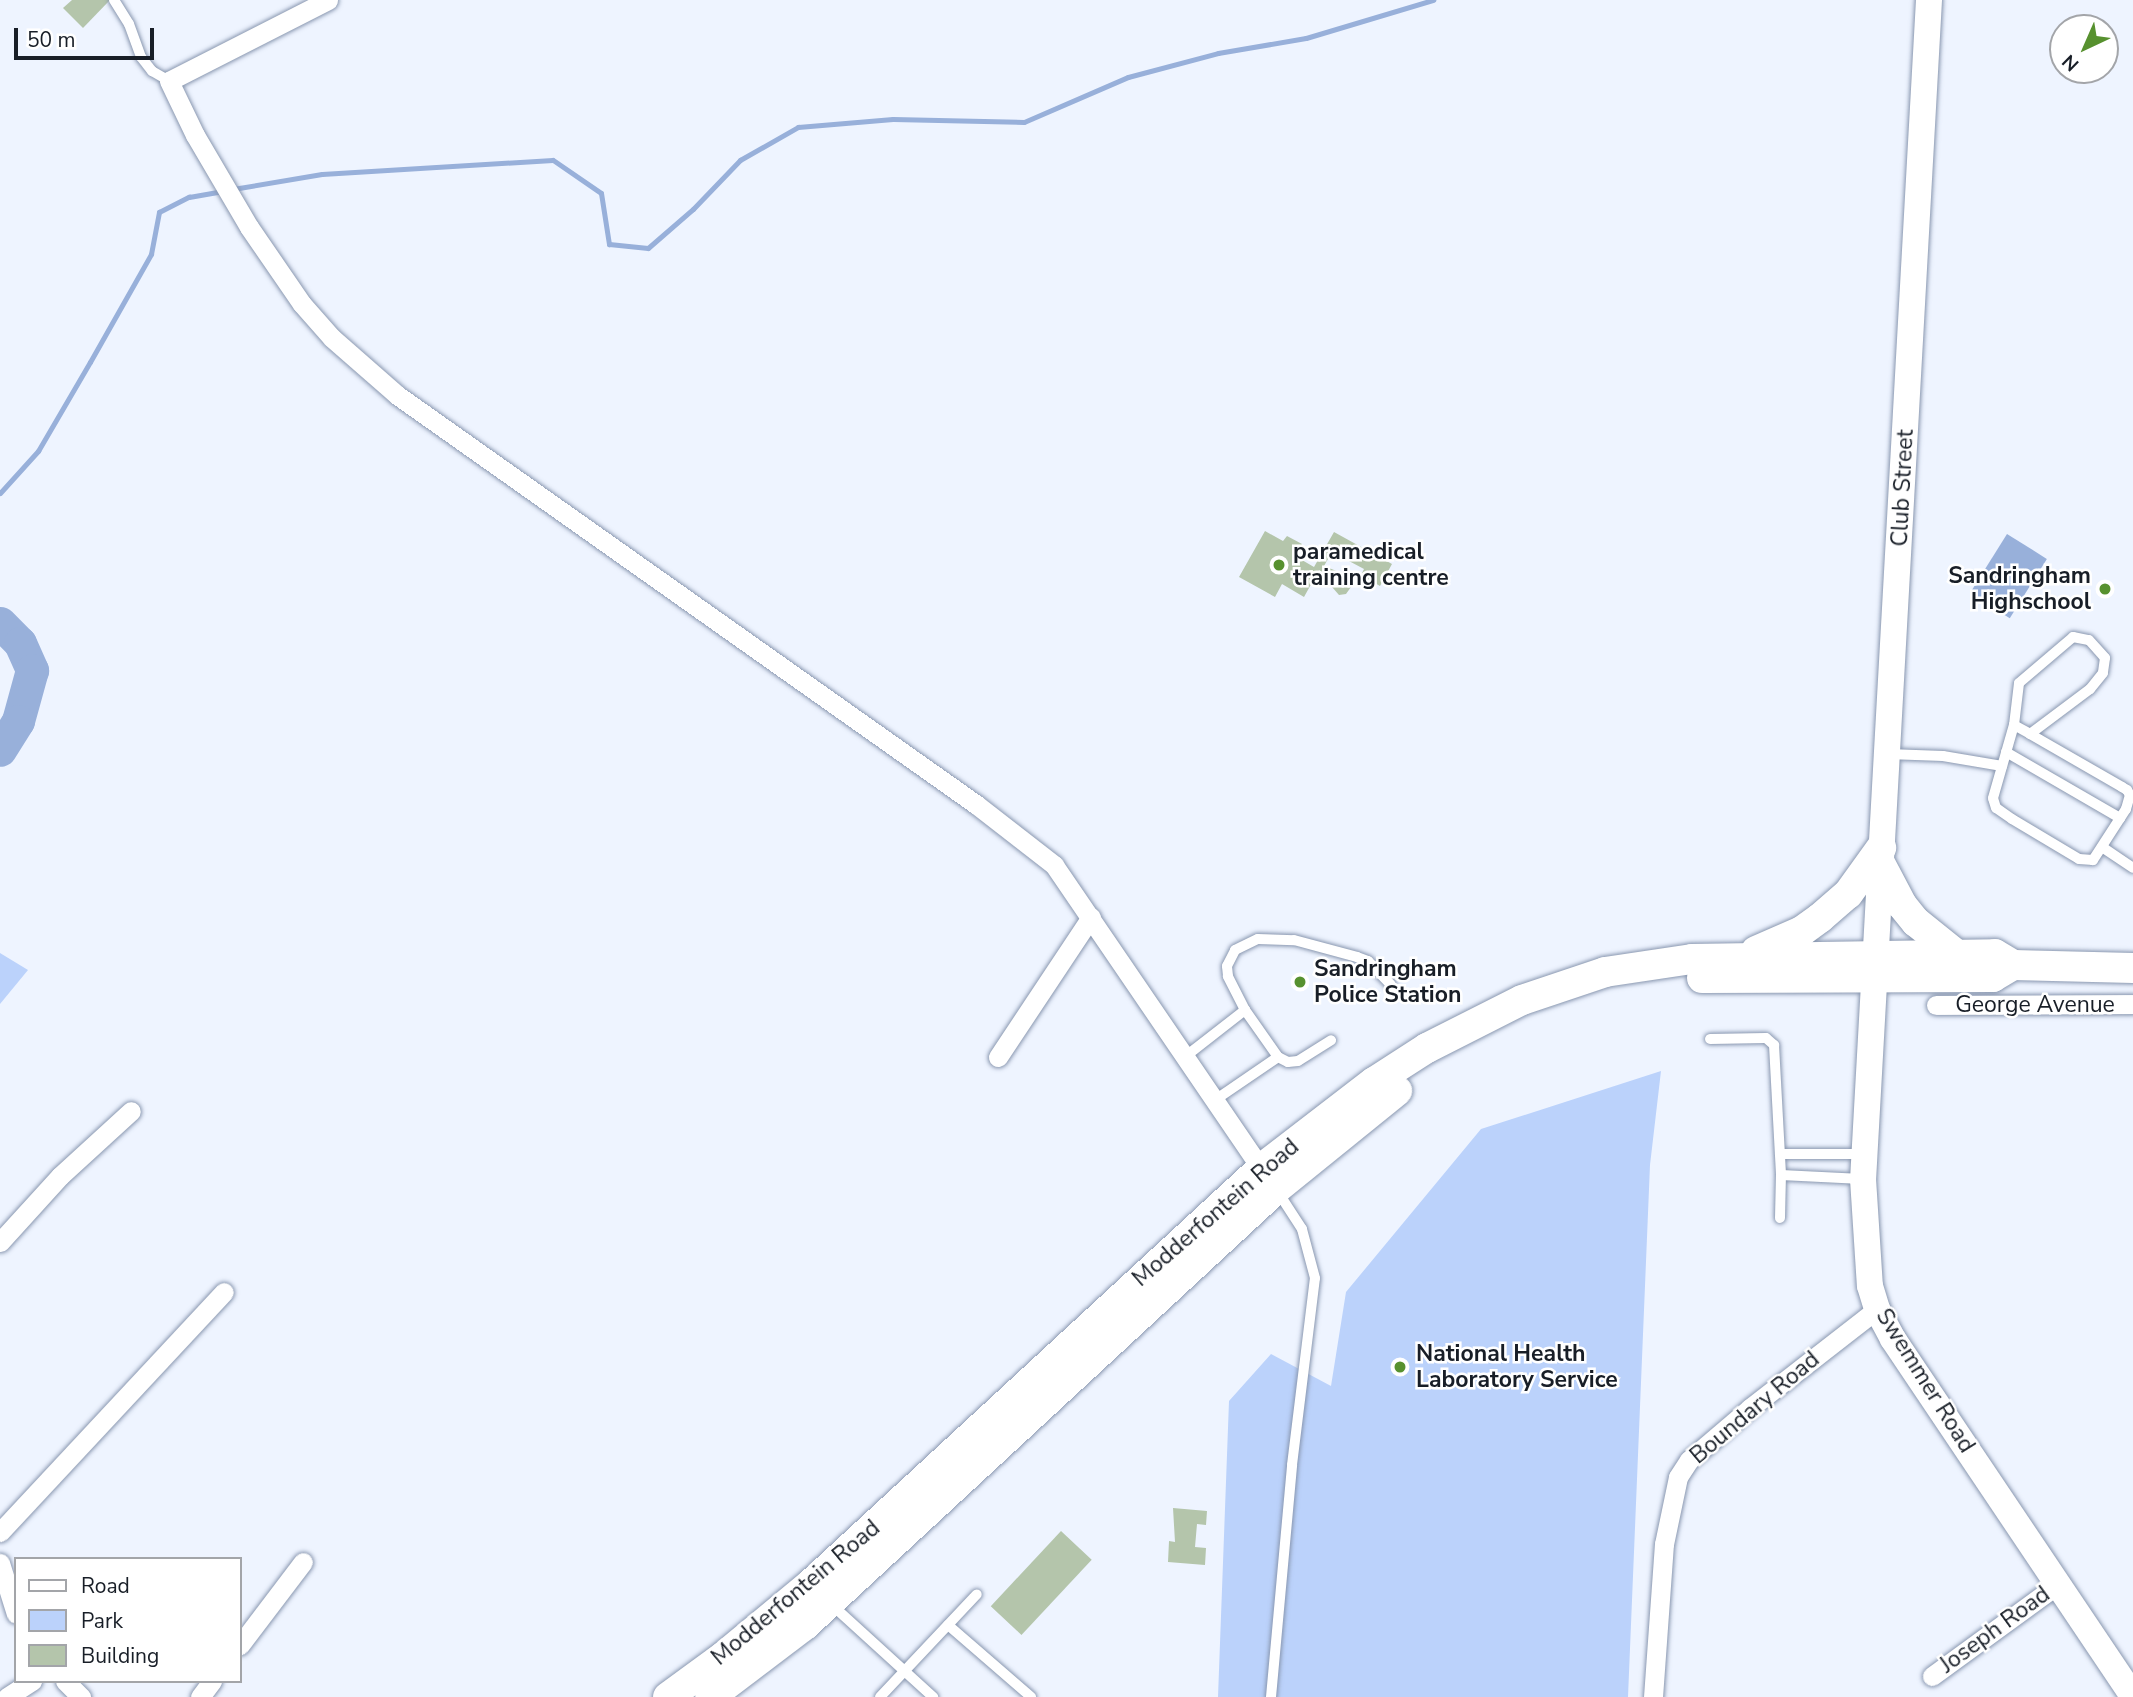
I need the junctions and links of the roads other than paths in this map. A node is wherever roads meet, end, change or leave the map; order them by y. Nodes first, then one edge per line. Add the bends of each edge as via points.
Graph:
1 (114, 0) edge
2 (328, 0) edge
3 (1929, 0) edge
4 (169, 81) junction
5 (2014, 725) junction
6 (2030, 734) junction
7 (2006, 752) junction
8 (1887, 754) junction
9 (2002, 766) junction
10 (2120, 818) junction
11 (2102, 847) junction
12 (1881, 856) junction
13 (2133, 868) edge
14 (1091, 917) junction
15 (1956, 954) junction
16 (1743, 957) junction
17 (1873, 965) junction
18 (2013, 965) junction
19 (2133, 968) edge
20 (1391, 985) dead end
21 (2133, 1004) edge
22 (1936, 1005) dead end
23 (1245, 1010) junction
24 (1710, 1039) dead end
25 (1331, 1040) dead end
26 (998, 1056) dead end
27 (1186, 1056) junction
28 (1278, 1057) junction
29 (1216, 1100) junction
30 (131, 1111) dead end
31 (1780, 1154) junction
32 (1863, 1166) junction
33 (1781, 1175) junction
34 (1268, 1179) junction
35 (1780, 1218) dead end
36 (0, 1242) edge
37 (224, 1292) dead end
38 (1877, 1309) junction
39 (0, 1532) edge
40 (303, 1562) dead end
41 (0, 1563) edge
42 (2058, 1584) junction
43 (821, 1593) junction
44 (977, 1594) dead end
45 (14, 1608) edge
46 (948, 1625) junction
47 (242, 1642) edge
48 (904, 1672) junction
49 (1932, 1676) dead end
50 (29, 1683) edge
51 (67, 1683) edge
52 (2133, 1696) edge
53 (7, 1697) edge
54 (81, 1697) edge
55 (668, 1697) edge
56 (710, 1697) edge
57 (880, 1697) edge
58 (933, 1697) edge
59 (1031, 1697) edge
60 (1271, 1697) edge
61 (1653, 1697) edge

1 - 4 lane via 141,57
2 - 4 street
3 - 8 main road, Club Street
4 - 14 street via 249,227 302,304 377,379 1026,841 1054,864
5 - 6 lane
5 - 6 lane via 2017,689 2023,679 2073,637 2089,640 2105,658 2103,673 2090,689
5 - 7 lane
6 - 10 lane via 2127,790 2129,802
7 - 9 lane
7 - 10 lane
8 - 9 lane via 1943,756
8 - 12 main road, Club Street
9 - 11 lane via 1993,797 2001,813 2079,859 2093,860
10 - 11 lane
11 - 13 lane
12 - 15 main road via 1902,905
12 - 16 main road via 1820,918
12 - 17 main road, Club Street
14 - 26 street
14 - 27 street
15 - 17 main road, George Avenue
15 - 18 main road, George Avenue via 1995,954
16 - 17 main road, Modderfontein Road
16 - 34 main road, Modderfontein Road via 1692,959 1605,972 1522,1000 1427,1048 1374,1082
17 - 18 main road, George Avenue via 1993,976
17 - 32 main road, Swemmer Road
17 - 34 main road, Modderfontein Road via 1689,978 1609,989 1532,1015 1435,1066
18 - 19 main road, George Avenue
20 - 23 lane via 1368,961 1357,957 1294,940 1258,939 1235,950 1227,966
21 - 22 street, George Avenue
23 - 27 lane
23 - 28 lane
24 - 31 lane via 1766,1038 1774,1045
25 - 28 lane via 1298,1061
27 - 29 street
28 - 29 lane
29 - 34 street
30 - 36 street via 61,1176
31 - 32 lane
31 - 33 lane
32 - 33 lane
32 - 38 main road, Swemmer Road via 1865,1242
33 - 35 lane
34 - 43 main road, Modderfontein Road
34 - 60 lane via 1302,1229 1315,1278
37 - 39 street
38 - 42 main road, Swemmer Road
38 - 61 street, Boundary Road via 1750,1408 1689,1460 1678,1477 1664,1544
40 - 47 street
41 - 45 street
42 - 49 street, Joseph Road
42 - 52 main road, Swemmer Road
43 - 48 lane
43 - 55 main road, Modderfontein Road
43 - 56 main road, Modderfontein Road
44 - 46 lane
46 - 48 lane
46 - 59 lane
48 - 57 lane
48 - 58 lane
50 - 53 street
51 - 54 street

